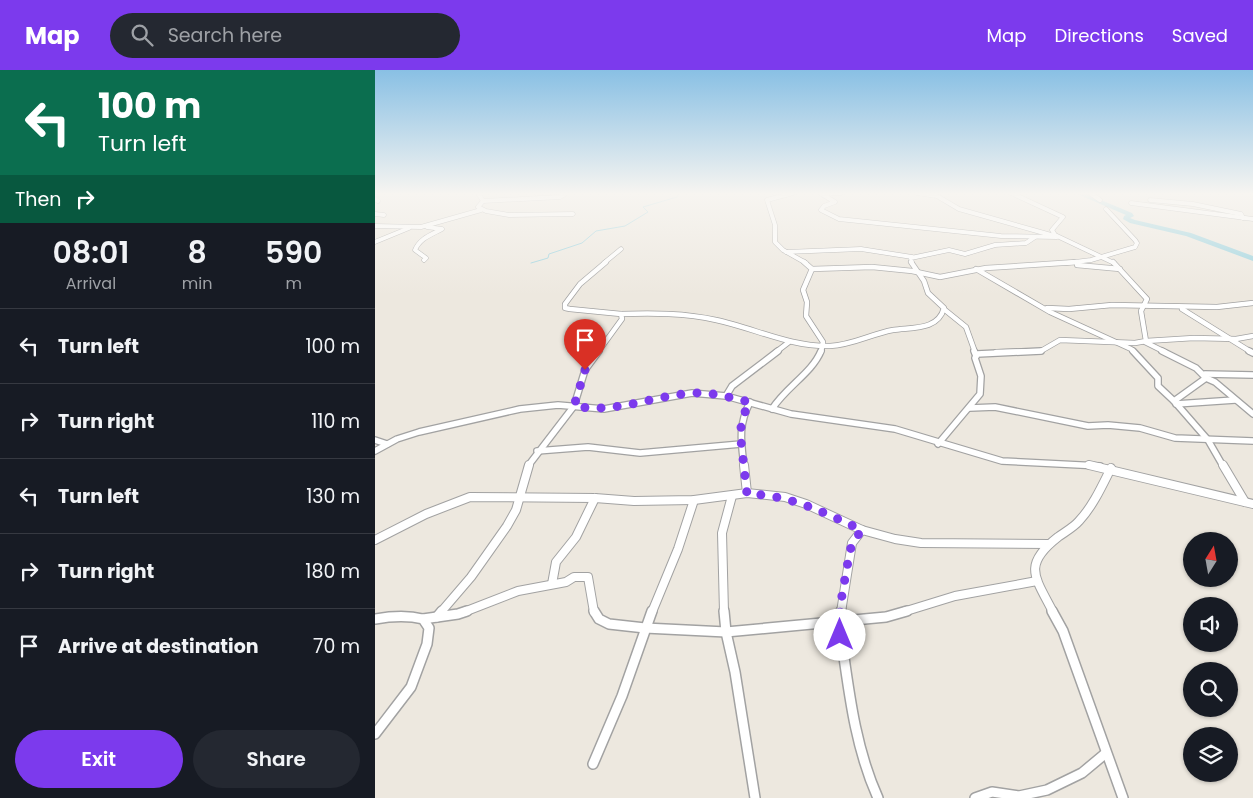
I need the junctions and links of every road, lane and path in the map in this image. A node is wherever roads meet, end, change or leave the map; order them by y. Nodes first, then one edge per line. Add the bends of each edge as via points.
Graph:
1 (394, 227) edge
2 (421, 227) joint
3 (775, 227) edge
4 (910, 227) edge
5 (1024, 227) edge
6 (1055, 227) edge
7 (1122, 227) edge
8 (415, 228) junction
9 (1056, 236) junction
10 (1035, 237) junction
11 (375, 242) edge
12 (621, 248) dead end
13 (785, 252) junction
14 (912, 257) junction
15 (1106, 258) junction
16 (424, 260) dead end
17 (1069, 263) junction
18 (812, 269) junction
19 (1120, 269) junction
20 (976, 270) junction
21 (918, 272) junction
22 (1253, 304) edge
23 (1040, 306) junction
24 (1145, 306) junction
25 (1178, 308) junction
26 (945, 310) junction
27 (621, 314) junction
28 (1253, 336) edge
29 (1229, 339) junction
30 (1146, 341) junction
31 (789, 342) junction
32 (1118, 342) junction
33 (823, 346) junction
34 (1253, 353) edge
35 (976, 356) junction
36 (1253, 375) edge
37 (1205, 376) junction
38 (726, 396) junction
39 (1235, 400) junction
40 (750, 402) junction
41 (1175, 402) junction
42 (574, 406) junction
43 (970, 408) junction
44 (772, 409) junction
45 (1253, 414) edge
46 (375, 440) edge
47 (1208, 440) junction
48 (1253, 441) edge
49 (387, 444) junction
50 (741, 444) junction
51 (938, 444) junction
52 (375, 451) edge
53 (537, 451) junction
54 (1111, 468) junction
55 (747, 494) junction
56 (732, 496) junction
57 (595, 498) junction
58 (520, 499) junction
59 (694, 500) junction
60 (1245, 502) junction
61 (1253, 504) edge
62 (862, 530) junction
63 (375, 540) edge
64 (1049, 544) junction
65 (1037, 581) junction
66 (552, 584) junction
67 (423, 618) junction
68 (437, 618) junction
69 (375, 619) edge
70 (839, 622) junction
71 (645, 628) junction
72 (726, 632) junction
73 (375, 734) edge
74 (1106, 753) junction
75 (593, 764) dead end
76 (755, 798) edge
77 (878, 798) edge
78 (975, 798) edge
79 (1123, 798) edge

1 - 8 street
2 - 8 street
2 - 16 street via 442,229 417,245 415,250 426,258
3 - 13 street via 775,242
4 - 10 street
5 - 9 street
6 - 9 street via 1052,230
7 - 15 street via 1137,243 1131,249
8 - 11 street
9 - 10 street
9 - 15 street
10 - 14 street via 1026,243 995,245 965,254 949,250
12 - 27 street via 580,284 565,308
13 - 14 street via 861,249
13 - 18 street
14 - 21 street via 910,260
15 - 17 street
15 - 19 street
17 - 19 street
17 - 20 street
18 - 21 street via 860,267
18 - 33 street via 803,290 807,300 806,316
19 - 24 street via 1147,299
20 - 21 street via 938,277
20 - 23 street
21 - 26 street via 928,293
22 - 25 street
23 - 24 street via 1060,309
23 - 32 street
24 - 25 street
24 - 30 street via 1141,310
25 - 29 street
26 - 33 street via 939,320 926,326 885,332 859,342
26 - 35 street via 966,327
27 - 31 street via 661,312 714,319
27 - 42 street via 619,325 585,370
28 - 29 street
29 - 30 street
29 - 34 street
30 - 32 street
30 - 37 street
31 - 33 street
31 - 38 street via 732,386
32 - 35 street via 1060,340 1041,351 984,352
32 - 41 street via 1134,351 1158,378 1158,386
33 - 44 street via 815,361
35 - 43 street via 982,388
36 - 37 street
37 - 39 street
37 - 41 street
38 - 40 street
38 - 42 street via 692,393 604,409
39 - 41 street
39 - 45 street
40 - 44 street
40 - 50 street via 741,423
41 - 47 street
42 - 49 street via 536,407 453,423 407,435
42 - 53 street
43 - 47 street via 995,407 1088,426 1140,428 1175,438
43 - 51 street
44 - 51 street via 895,428
46 - 49 street
47 - 48 street
47 - 60 street
49 - 52 street
50 - 53 street via 640,453 588,447
50 - 55 street
51 - 54 street via 1002,460
53 - 58 street via 525,473
54 - 60 street
54 - 64 street via 1079,521
55 - 56 street
55 - 62 street via 785,497
56 - 59 street
56 - 72 street via 721,549
57 - 58 street
57 - 59 street
57 - 66 street via 576,536 556,562
58 - 63 street via 471,497 426,514
58 - 68 street via 486,558
59 - 71 street
60 - 61 street
62 - 64 street via 921,543
62 - 70 street via 852,543
64 - 65 street via 1036,560
65 - 70 street via 955,596 886,617
65 - 74 street via 1063,631
66 - 68 street via 518,591 476,608
66 - 71 street via 566,582 574,576 588,577 594,612 599,619 609,624
67 - 68 street
67 - 69 street via 396,615
67 - 73 street via 429,628 427,644 411,687
70 - 72 street
70 - 77 street via 853,724
71 - 72 street
71 - 75 street via 622,696
72 - 76 street
74 - 78 street via 1082,773 1047,790 1019,796 992,792
74 - 79 street

